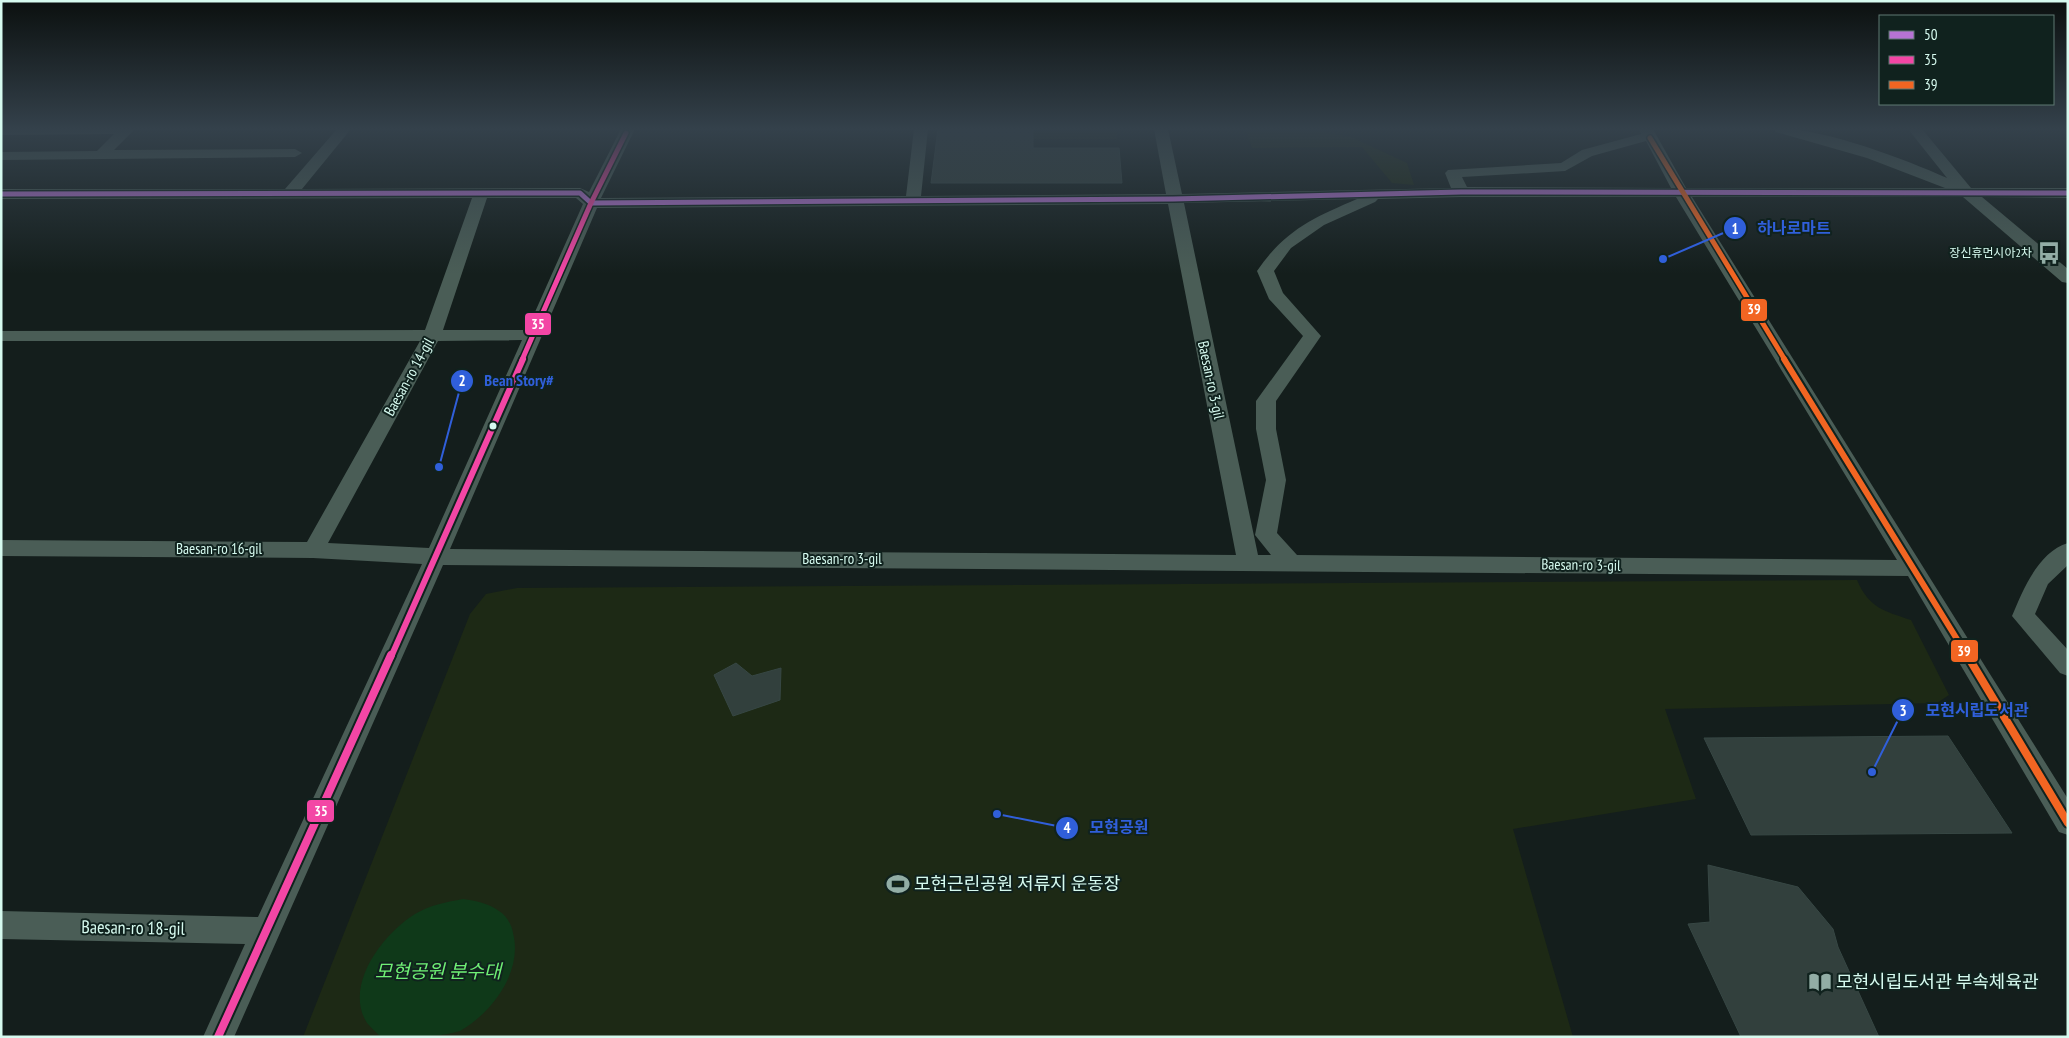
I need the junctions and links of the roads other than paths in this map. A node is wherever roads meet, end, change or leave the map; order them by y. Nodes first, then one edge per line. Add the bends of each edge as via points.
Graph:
1 (303, 177) edge
2 (604, 177) edge
3 (915, 177) edge
4 (1170, 177) edge
5 (1455, 177) edge
6 (1673, 177) edge
7 (1933, 177) edge
8 (1954, 177) edge
9 (1461, 192) junction
10 (1681, 192) junction
11 (1967, 193) junction
12 (2068, 193) edge
13 (1, 194) edge
14 (289, 194) junction
15 (481, 194) junction
16 (1380, 195) junction
17 (1174, 199) junction
18 (913, 200) junction
19 (591, 203) junction
20 (2068, 278) edge
21 (432, 335) junction
22 (532, 335) junction
23 (1, 336) edge
24 (1, 548) edge
25 (313, 550) junction
26 (2068, 551) edge
27 (436, 557) junction
28 (1248, 562) junction
29 (1291, 563) junction
30 (1914, 568) junction
31 (2068, 666) edge
32 (2068, 822) edge
33 (1, 925) edge
34 (266, 932) junction
35 (218, 1037) edge

1 - 14 street
2 - 19 street
3 - 18 street
4 - 17 street, Baesan-ro 3-gil
5 - 9 street
6 - 10 street
7 - 11 street
8 - 11 street
9 - 10 street
9 - 16 street
10 - 11 street
10 - 30 street
11 - 12 street
11 - 20 street
13 - 14 street
14 - 15 street
15 - 19 street via 580,193
15 - 21 street, Baesan-ro 14-gil
16 - 17 street
16 - 29 street via 1318,222 1285,245 1265,271 1275,295 1312,336 1266,401 1266,429 1276,480 1266,536
17 - 18 street
17 - 28 street, Baesan-ro 3-gil
18 - 19 street
19 - 22 street
21 - 22 street
21 - 23 street
21 - 25 street, Baesan-ro 14-gil
22 - 27 street
24 - 25 street, Baesan-ro 16-gil
25 - 27 street, Baesan-ro 16-gil
26 - 31 street via 2039,580 2023,616
27 - 28 street, Baesan-ro 3-gil
27 - 34 street
28 - 29 street, Baesan-ro 3-gil
29 - 30 street, Baesan-ro 3-gil
30 - 32 street
33 - 34 street, Baesan-ro 18-gil
34 - 35 street

